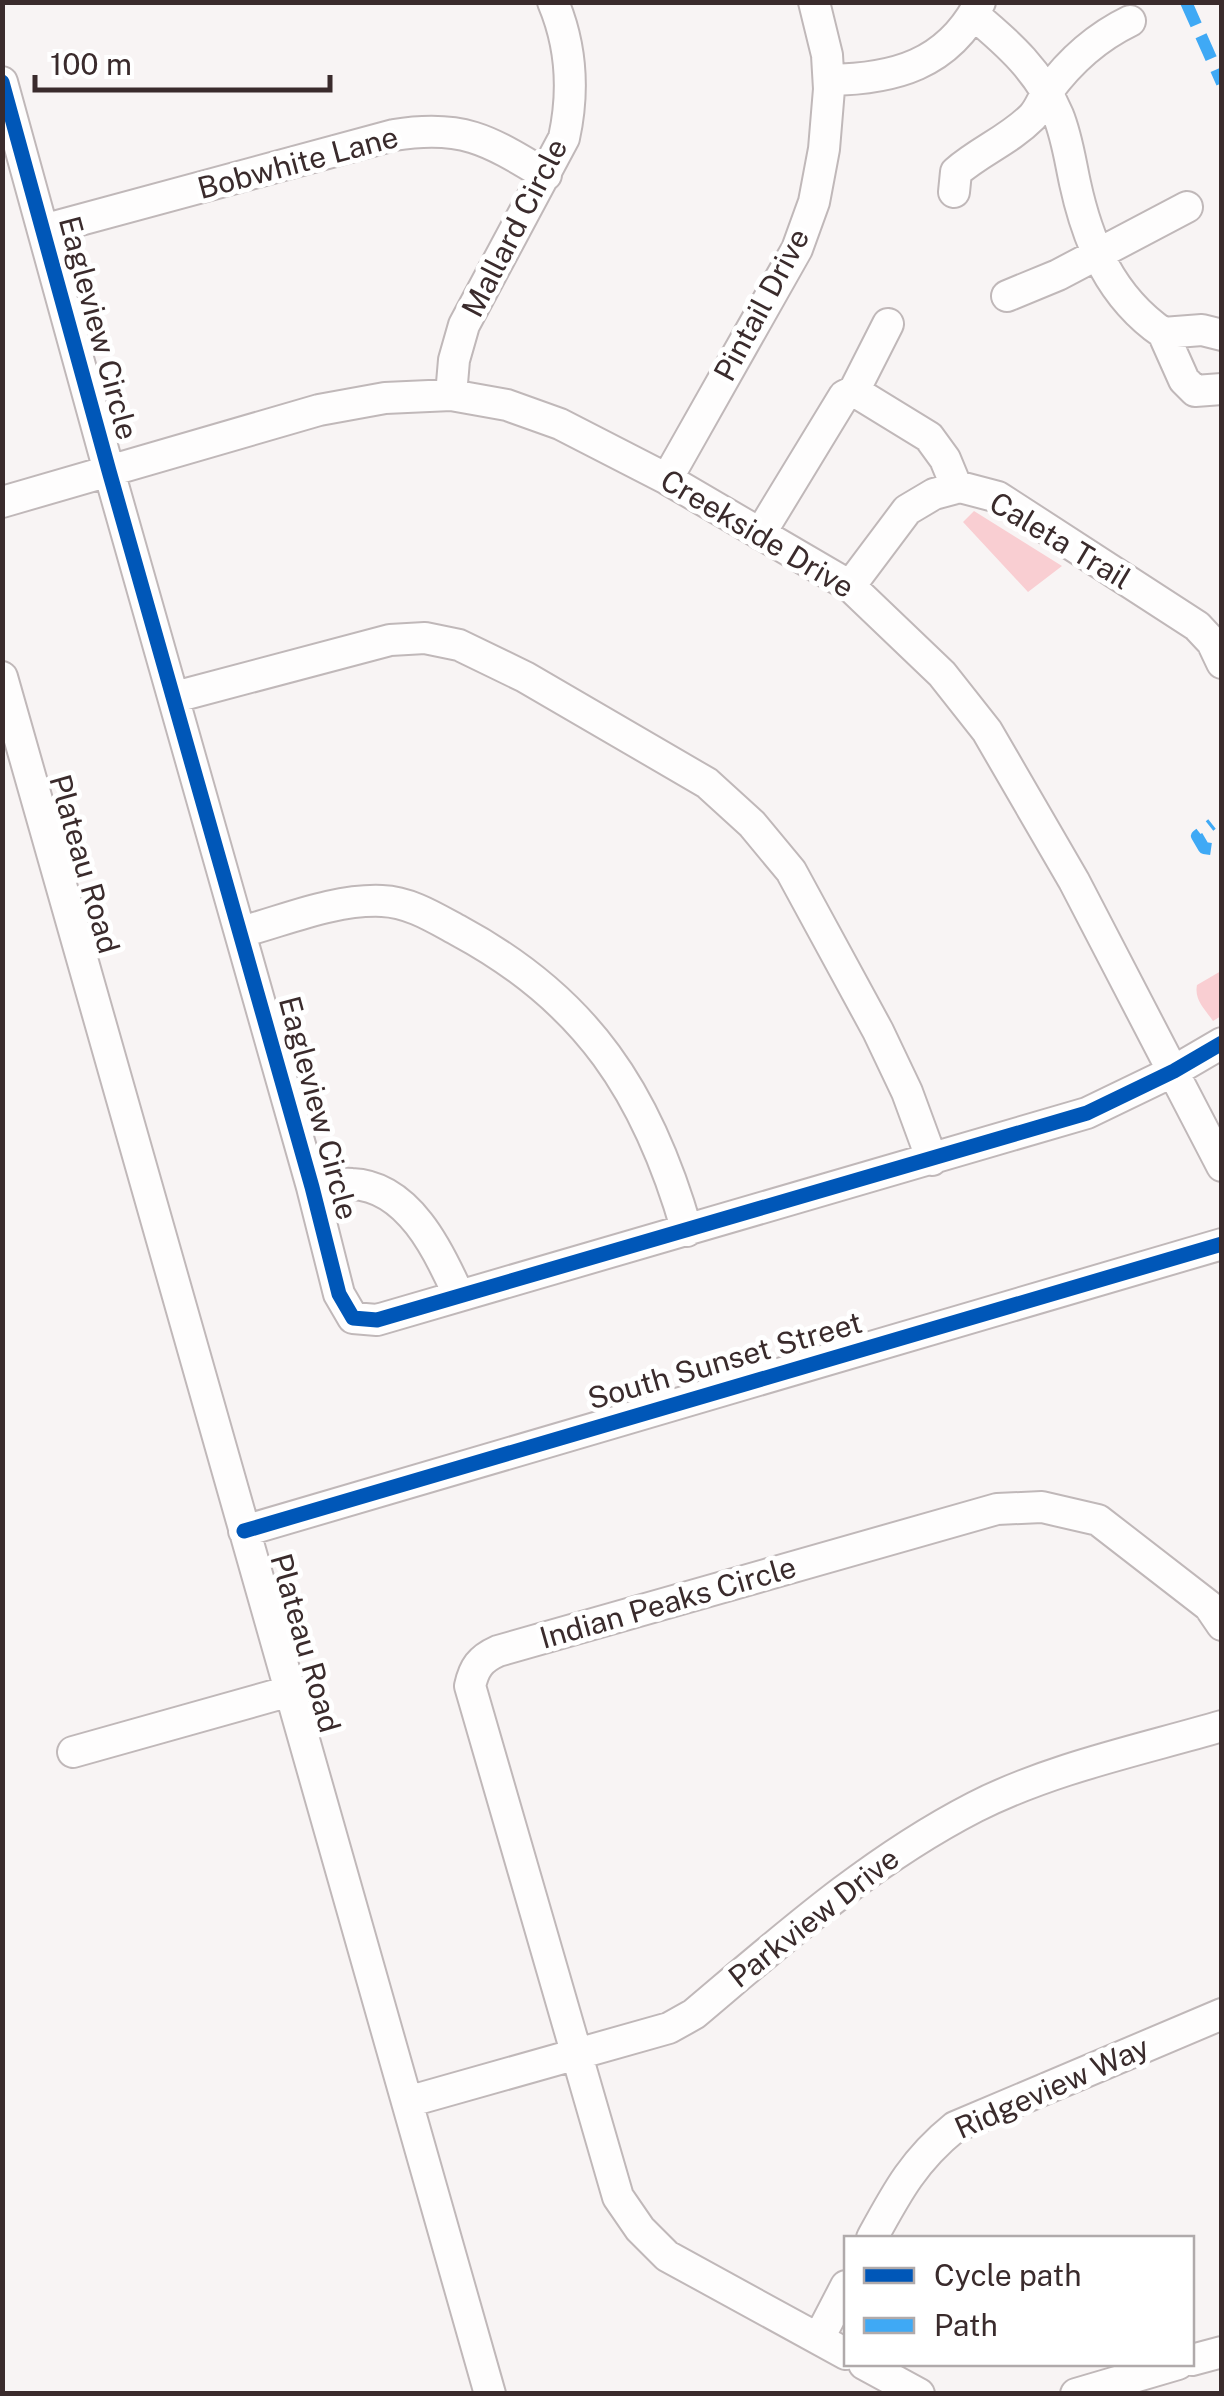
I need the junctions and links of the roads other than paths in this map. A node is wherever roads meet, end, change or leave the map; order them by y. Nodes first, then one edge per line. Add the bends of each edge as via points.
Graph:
1 (553, 2) edge
2 (814, 2) edge
3 (977, 9) edge
4 (1130, 21) dead end
5 (829, 80) junction
6 (2, 82) edge
7 (1046, 93) junction
8 (546, 175) junction
9 (954, 192) dead end
10 (1186, 208) dead end
11 (43, 230) junction
12 (1096, 255) junction
13 (1007, 296) dead end
14 (888, 324) dead end
15 (1163, 333) junction
16 (1222, 335) edge
17 (1222, 389) edge
18 (854, 391) junction
19 (451, 396) junction
20 (108, 471) junction
21 (667, 479) junction
22 (957, 488) junction
23 (2, 502) edge
24 (760, 534) junction
25 (850, 586) junction
26 (1222, 663) edge
27 (2, 677) edge
28 (175, 697) junction
29 (241, 932) junction
30 (1222, 1043) edge
31 (1174, 1072) junction
32 (932, 1160) junction
33 (1222, 1166) edge
34 (312, 1187) junction
35 (687, 1231) junction
36 (1222, 1244) edge
37 (458, 1294) junction
38 (244, 1532) junction
39 (1222, 1625) edge
40 (290, 1692) junction
41 (1222, 1726) edge
42 (73, 1752) dead end
43 (1222, 2014) edge
44 (576, 2055) junction
45 (407, 2102) junction
46 (873, 2236) edge
47 (844, 2290) edge
48 (818, 2338) junction
49 (1222, 2352) edge
50 (844, 2353) edge
51 (1194, 2359) edge
52 (868, 2366) edge
53 (1171, 2366) edge
54 (490, 2394) edge
55 (919, 2394) edge
56 (1076, 2394) edge

1 - 8 street, Mallard Circle via 570,66 571,108
2 - 5 street, Pintail Drive
3 - 5 street via 942,50 916,66 884,77
3 - 7 street
4 - 7 street via 1081,54
5 - 21 street, Pintail Drive via 814,202 796,249
6 - 11 street, Eagleview Circle
7 - 9 street via 1014,134 956,172
7 - 12 street via 1068,144
8 - 11 street, Bobwhite Lane via 463,132 430,130
8 - 19 street, Mallard Circle via 464,325
10 - 12 street
11 - 20 street, Eagleview Circle
12 - 13 street
12 - 15 street via 1146,322
14 - 18 street
15 - 16 street
15 - 17 street via 1195,391
18 - 22 street via 928,438
18 - 24 street via 844,396
19 - 20 street, Creekside Drive via 319,410
19 - 21 street, Creekside Drive via 507,405 560,424
20 - 23 street, Creekside Drive
20 - 28 street, Eagleview Circle
21 - 24 street, Creekside Drive
22 - 25 street, Caleta Trail via 908,510
22 - 26 street, Caleta Trail via 998,496 1197,626
24 - 25 street, Creekside Drive
25 - 31 street, Creekside Drive via 942,674 986,731
27 - 38 street, Plateau Road
28 - 29 street, Eagleview Circle
28 - 32 street via 390,640 425,638 459,645 525,677 691,773 752,824 791,871 878,1031
29 - 34 street, Eagleview Circle
29 - 35 street via 351,902 386,901 418,909 480,942 592,1034 623,1075 654,1134
30 - 31 street
31 - 32 street, Eagleview Circle via 1087,1113
31 - 33 street, Creekside Drive
32 - 35 street, Eagleview Circle
34 - 37 street via 355,1184 395,1202 437,1248
34 - 37 street, Eagleview Circle via 339,1294 353,1318 376,1320
35 - 37 street, Eagleview Circle
36 - 38 street, South Sunset Street
38 - 40 street, Plateau Road
39 - 44 street, Indian Peaks Circle via 1209,1606 1098,1520 1042,1506 997,1508 484,1657 470,1686
40 - 42 street
40 - 45 street, Plateau Road
41 - 44 street, Parkview Drive via 1044,1778 978,1806 842,1889 694,2014 669,2028
43 - 46 street, Ridgeview Way via 955,2127 904,2179
44 - 45 street, Parkview Drive
44 - 48 street, Indian Peaks Circle via 618,2197 640,2229 668,2256
45 - 54 street, Plateau Road
47 - 48 street
48 - 50 street, Indian Peaks Circle
49 - 51 street
52 - 55 street
53 - 56 street

